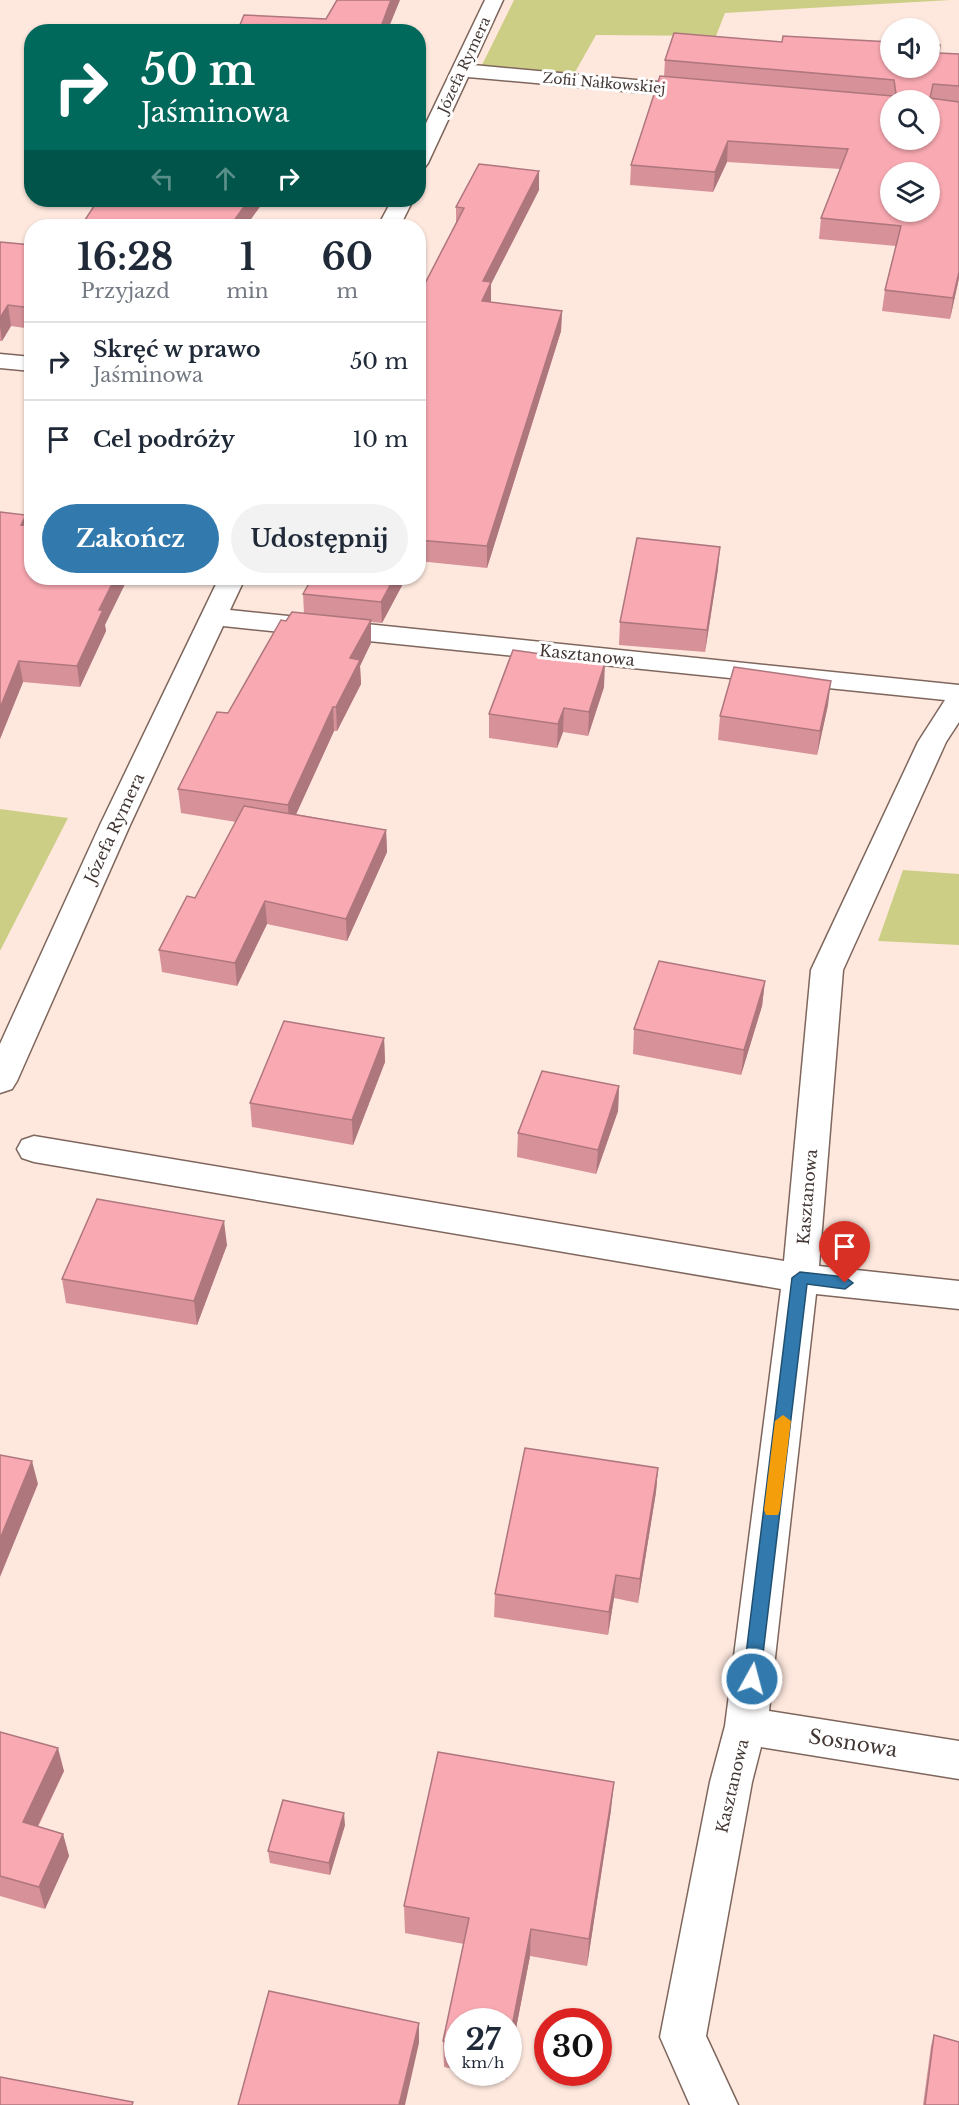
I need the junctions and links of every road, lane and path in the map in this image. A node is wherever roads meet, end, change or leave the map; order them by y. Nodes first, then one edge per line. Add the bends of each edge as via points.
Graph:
1 (494, 0) edge
2 (461, 70) junction
3 (716, 93) edge
4 (426, 146) edge
5 (0, 361) edge
6 (24, 363) edge
7 (229, 585) edge
8 (215, 616) junction
9 (959, 693) edge
10 (959, 700) edge
11 (0, 1081) edge
12 (33, 1149) dead end
13 (800, 1278) junction
14 (959, 1295) edge
15 (746, 1726) junction
16 (959, 1760) edge
17 (714, 2105) edge

1 - 2 street, Józefa Rymera
2 - 3 street, Zofii Nałkowskiej
2 - 4 street, Józefa Rymera
5 - 6 street
7 - 8 street, Józefa Rymera
8 - 9 street, Kasztanowa
8 - 11 street, Józefa Rymera via 115,825
10 - 13 street, Kasztanowa via 932,742 827,970
12 - 13 street
13 - 14 street
13 - 15 street, Kasztanowa
15 - 16 street, Sosnowa
15 - 17 street, Kasztanowa via 730,1782 682,2037

